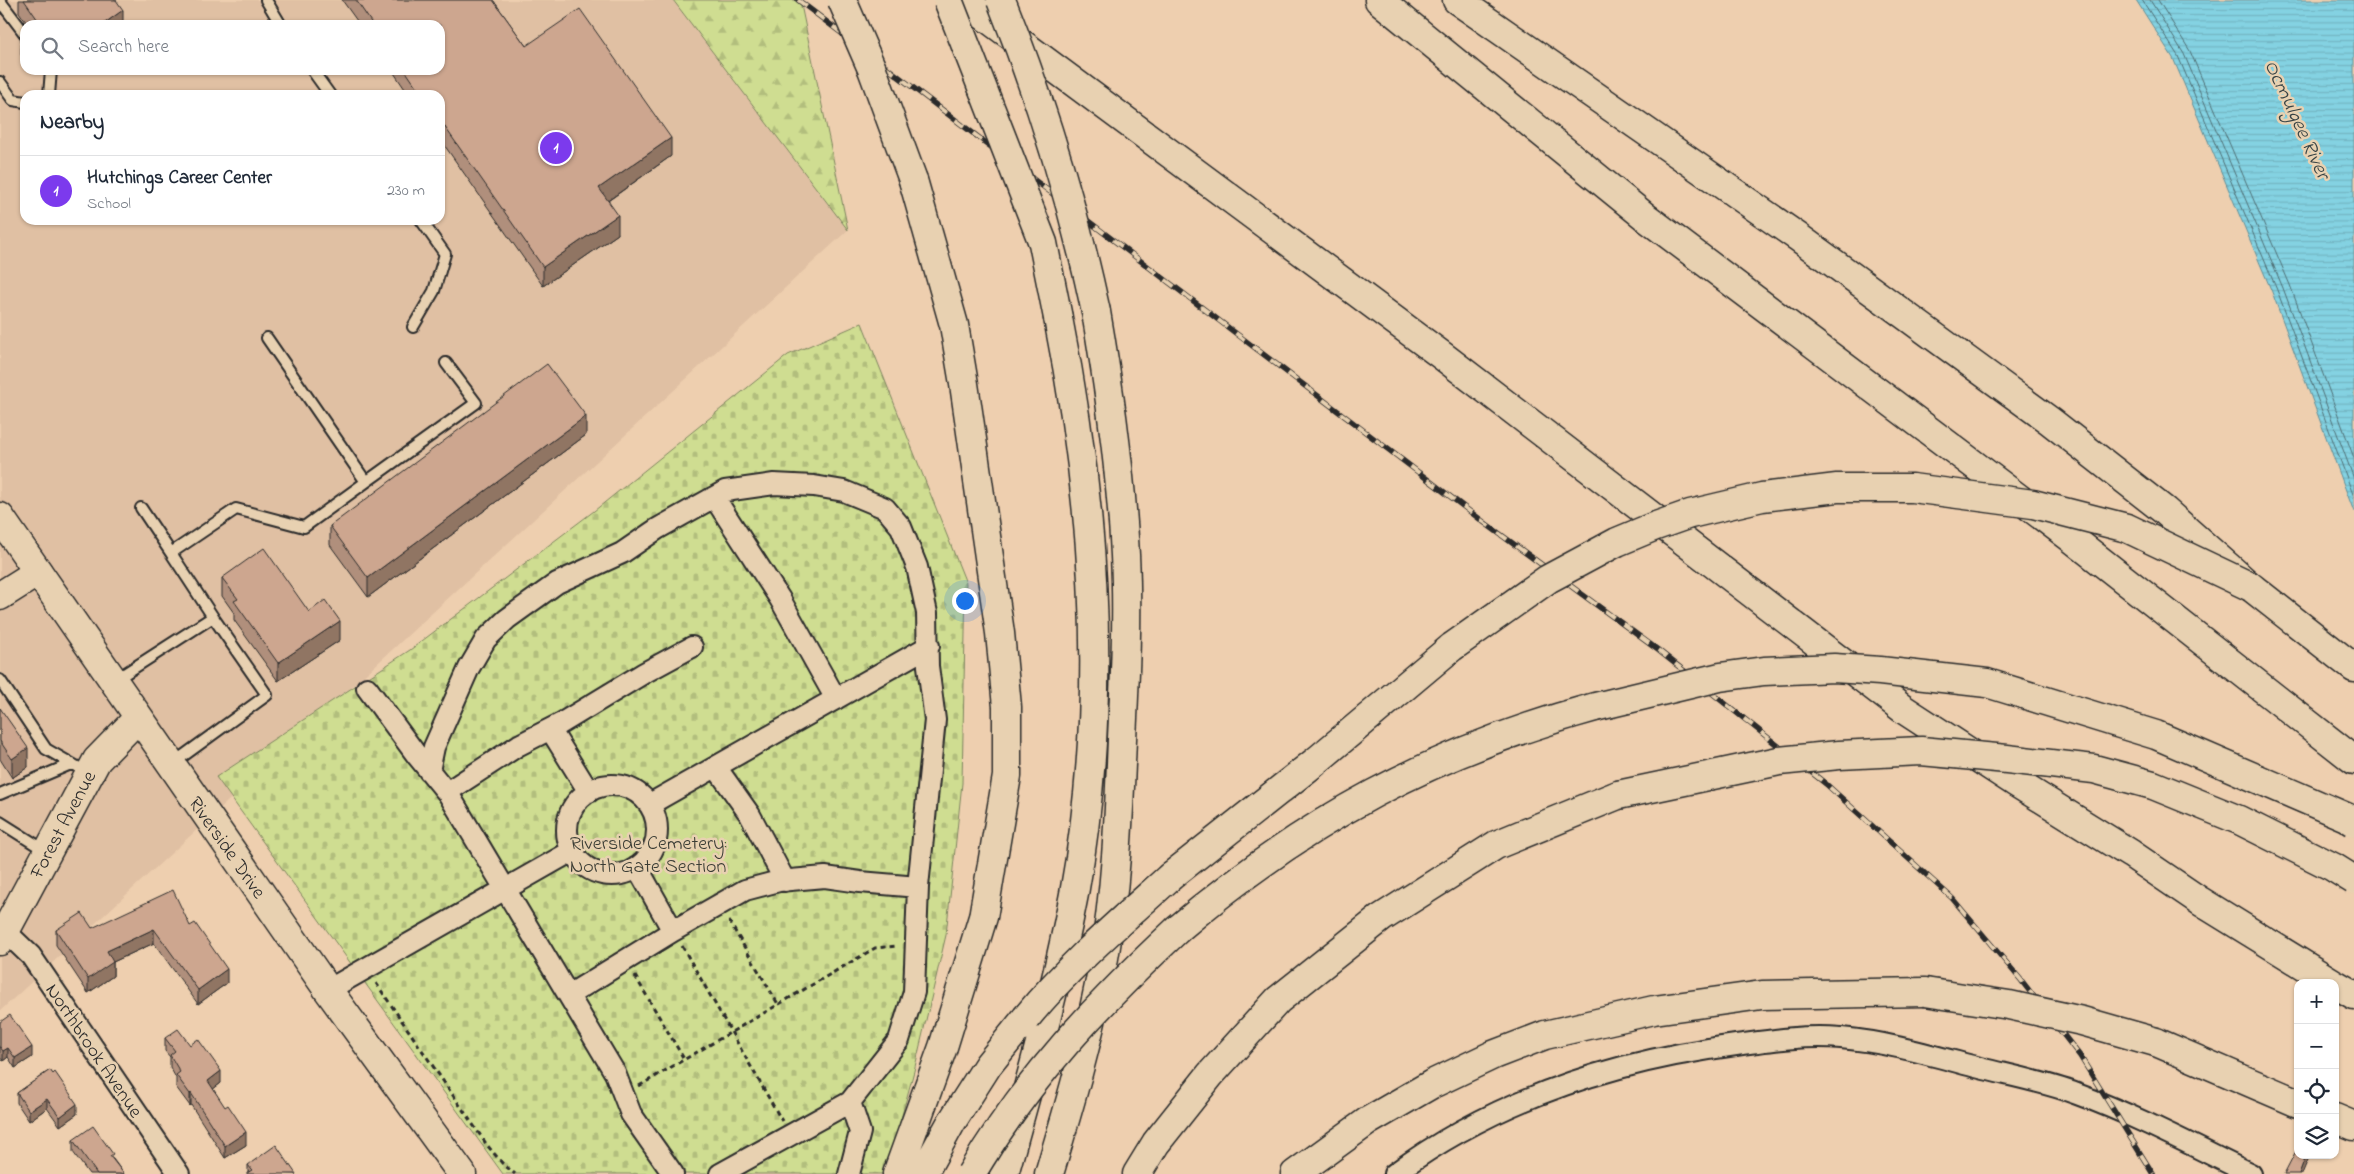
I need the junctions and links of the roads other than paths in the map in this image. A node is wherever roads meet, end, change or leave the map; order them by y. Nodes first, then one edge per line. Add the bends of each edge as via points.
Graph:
1 (266, 0) edge
2 (842, 0) edge
3 (948, 0) edge
4 (964, 0) edge
5 (1001, 0) edge
6 (1379, 0) edge
7 (1458, 0) edge
8 (0, 1) edge
9 (278, 20) edge
10 (20, 27) edge
11 (51, 75) edge
12 (316, 75) edge
13 (0, 82) edge
14 (49, 90) edge
15 (326, 90) edge
16 (20, 101) edge
17 (425, 225) edge
18 (413, 327) dead end
19 (267, 338) dead end
20 (446, 363) dead end
21 (366, 482) junction
22 (714, 497) junction
23 (140, 508) dead end
24 (0, 517) edge
25 (171, 553) junction
26 (38, 572) junction
27 (2251, 587) junction
28 (0, 596) edge
29 (213, 616) junction
30 (929, 646) junction
31 (692, 647) dead end
32 (2354, 668) edge
33 (0, 680) edge
34 (113, 681) junction
35 (367, 688) dead end
36 (836, 699) junction
37 (138, 718) junction
38 (550, 729) junction
39 (2354, 760) edge
40 (171, 765) junction
41 (716, 767) junction
42 (80, 769) junction
43 (429, 771) junction
44 (446, 792) junction
45 (588, 792) junction
46 (0, 794) edge
47 (650, 804) junction
48 (0, 822) edge
49 (2354, 822) edge
50 (572, 850) junction
51 (48, 852) junction
52 (637, 868) junction
53 (2354, 880) edge
54 (785, 881) junction
55 (918, 887) junction
56 (505, 888) junction
57 (673, 931) junction
58 (3, 936) edge
59 (2327, 979) edge
60 (2339, 986) edge
61 (328, 990) junction
62 (2354, 995) edge
63 (569, 996) junction
64 (2294, 1101) edge
65 (850, 1102) junction
66 (2339, 1120) edge
67 (2354, 1126) edge
68 (179, 1174) edge
69 (462, 1174) edge
70 (673, 1174) edge
71 (720, 1174) edge
72 (850, 1174) edge
73 (897, 1174) edge
74 (923, 1174) edge
75 (971, 1174) edge
76 (1004, 1174) edge
77 (1050, 1174) edge
78 (1137, 1174) edge
79 (1295, 1174) edge
80 (1394, 1174) edge
81 (2251, 1174) edge

1 - 9 lane
2 - 73 main road, bridge via 876,78 913,180 954,325 1000,633 1007,707 1007,776 983,917 943,1047
3 - 76 main road, bridge via 1042,243 1081,446 1088,510 1094,639 1093,713 1083,832 1045,1023
4 - 59 main road via 1444,357 1903,709 2200,901
5 - 77 main road, bridge via 1059,161 1096,312 1115,434 1125,556 1121,799 1113,894 1092,1020
6 - 39 main road via 1648,219 1961,455
7 - 27 main road, bridge via 1790,231 2050,421 2165,512
8 - 10 lane
11 - 14 lane
12 - 15 lane
13 - 16 lane via 13,100
17 - 18 lane via 445,254 434,292
19 - 21 lane
20 - 21 lane via 476,402
21 - 25 lane via 304,527 236,509
22 - 30 street via 726,491 774,484 814,486 844,491 885,508 901,527 917,567 928,613
22 - 36 street via 780,599
22 - 43 street via 622,553 557,584 524,605 493,632 469,668 434,747
23 - 25 lane
24 - 26 main road, Riverside Drive
25 - 29 lane
26 - 28 main road
26 - 34 main road, Riverside Drive
27 - 32 main road
27 - 74 main road, bridge via 2127,528 2033,504 1912,488 1837,488 1762,497 1690,514 1635,535 1582,559 1548,579 1452,647 1315,762 1171,876 1106,934 1042,999 988,1065
29 - 34 lane
29 - 40 lane via 267,695
30 - 36 street
30 - 55 street via 928,666 936,720
31 - 38 street
33 - 42 lane via 46,749
34 - 37 main road, Riverside Drive
35 - 43 street
36 - 41 street
37 - 40 main road, Riverside Drive
37 - 42 main road, Forest Avenue via 96,760
38 - 44 street
38 - 45 street
40 - 61 main road, Riverside Drive
41 - 47 street
41 - 54 street via 750,815
42 - 46 lane
42 - 51 main road, Forest Avenue
43 - 44 street
44 - 56 street
45 - 47 street via 601,786 615,785 640,794
45 - 50 street via 571,812 568,838
47 - 52 street via 658,832 648,858
48 - 51 lane
49 - 75 main road, bridge via 2156,735 1987,683 1834,668 1764,671 1720,677 1595,707 1498,737 1420,769 1336,813 1262,861 1178,928 1113,990 1060,1048 1007,1117
50 - 52 street via 582,862 601,873 623,874
50 - 56 street
51 - 58 main road, Forest Avenue
52 - 57 street
53 - 78 main road, bridge via 2239,820 2153,785 2094,769 2007,758 1921,751 1839,755 1780,761 1618,794 1496,844 1381,918 1278,1000 1210,1075 1156,1143
54 - 55 street via 825,877
54 - 57 street via 745,890
55 - 65 street via 914,992 899,1040
56 - 61 street
56 - 63 street
57 - 63 street
58 - 68 street, Northbrook Avenue via 31,956
60 - 62 main road
61 - 69 main road, Riverside Drive
63 - 70 street via 615,1073 632,1114
64 - 79 main road, bridge via 2156,1042 2009,1005 1925,992 1762,995 1654,1010 1545,1035 1432,1084 1368,1121
65 - 71 street via 792,1137
65 - 72 street via 860,1132
66 - 67 main road
80 - 81 street via 1478,1122 1569,1082 1636,1062 1703,1049 1802,1038 1879,1043 2059,1088 2142,1120

